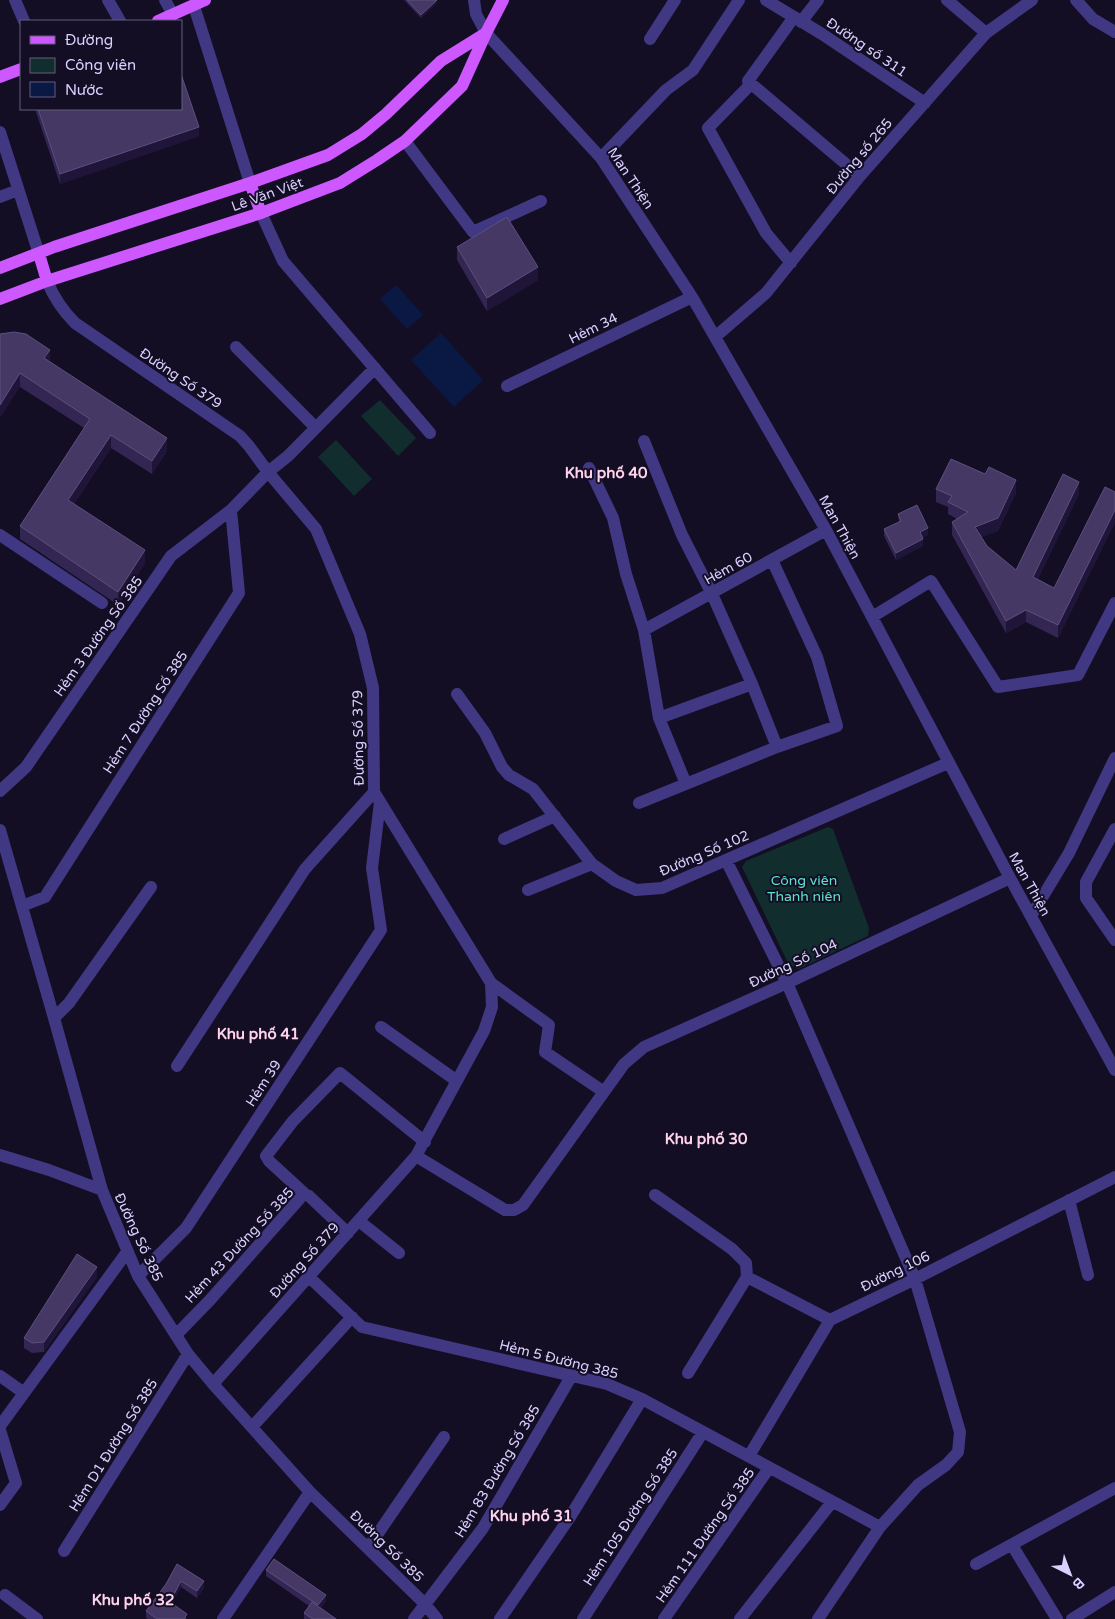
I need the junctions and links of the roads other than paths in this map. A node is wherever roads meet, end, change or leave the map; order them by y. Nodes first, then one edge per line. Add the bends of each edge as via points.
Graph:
1 (15, 0) edge
2 (108, 0) edge
3 (165, 0) edge
4 (474, 0) edge
5 (503, 0) edge
6 (676, 0) edge
7 (739, 0) edge
8 (766, 0) edge
9 (818, 0) edge
10 (948, 0) edge
11 (1032, 0) edge
12 (1076, 0) edge
13 (199, 3) edge
14 (173, 15) junction
15 (797, 19) junction
16 (24, 20) edge
17 (119, 20) edge
18 (160, 20) edge
19 (1115, 32) edge
20 (486, 33) junction
21 (986, 33) junction
22 (650, 39) dead end
23 (20, 69) edge
24 (0, 76) edge
25 (750, 82) junction
26 (924, 103) junction
27 (0, 132) edge
28 (405, 140) junction
29 (601, 158) junction
30 (860, 176) junction
31 (250, 183) junction
32 (18, 190) junction
33 (0, 197) edge
34 (541, 201) dead end
35 (261, 213) junction
36 (39, 254) junction
37 (791, 263) junction
38 (0, 268) edge
39 (47, 281) junction
40 (692, 297) junction
41 (0, 299) edge
42 (715, 337) junction
43 (236, 347) dead end
44 (375, 368) junction
45 (507, 386) dead end
46 (316, 428) junction
47 (430, 433) dead end
48 (644, 442) dead end
49 (589, 468) dead end
50 (268, 472) junction
51 (231, 510) junction
52 (826, 530) junction
53 (0, 535) edge
54 (772, 560) junction
55 (712, 594) junction
56 (102, 603) dead end
57 (1115, 603) edge
58 (872, 617) junction
59 (644, 630) junction
60 (752, 684) junction
61 (457, 694) dead end
62 (659, 718) junction
63 (777, 747) junction
64 (1115, 758) edge
65 (948, 763) junction
66 (686, 784) junction
67 (0, 791) edge
68 (377, 797) junction
69 (639, 803) dead end
70 (555, 816) junction
71 (1115, 829) edge
72 (0, 830) edge
73 (504, 839) dead end
74 (726, 860) junction
75 (592, 864) junction
76 (1010, 878) junction
77 (151, 886) dead end
78 (528, 890) dead end
79 (22, 906) junction
80 (1031, 916) junction
81 (1115, 940) edge
82 (492, 983) junction
83 (786, 983) junction
84 (54, 1018) junction
85 (381, 1027) dead end
86 (178, 1066) dead end
87 (1115, 1070) edge
88 (458, 1081) junction
89 (604, 1092) junction
90 (425, 1142) junction
91 (0, 1155) edge
92 (416, 1156) junction
93 (1115, 1177) edge
94 (102, 1190) junction
95 (306, 1195) junction
96 (655, 1195) dead end
97 (1069, 1200) junction
98 (358, 1221) junction
99 (348, 1233) junction
100 (127, 1252) junction
101 (399, 1253) dead end
102 (1088, 1275) dead end
103 (138, 1276) junction
104 (309, 1277) junction
105 (747, 1277) junction
106 (915, 1279) junction
107 (352, 1318) junction
108 (830, 1320) junction
109 (176, 1335) junction
110 (188, 1354) junction
111 (688, 1372) dead end
112 (572, 1375) junction
113 (0, 1376) edge
114 (213, 1384) junction
115 (24, 1393) junction
116 (642, 1399) junction
117 (0, 1426) edge
118 (252, 1427) junction
119 (0, 1430) edge
120 (703, 1432) junction
121 (444, 1437) dead end
122 (749, 1456) junction
123 (770, 1468) junction
124 (1115, 1488) edge
125 (310, 1492) junction
126 (832, 1502) junction
127 (0, 1504) edge
128 (880, 1527) junction
129 (1012, 1545) junction
130 (368, 1548) junction
131 (64, 1551) dead end
132 (976, 1564) dead end
133 (1115, 1592) edge
134 (2, 1595) edge
135 (425, 1604) junction
136 (37, 1619) edge
137 (224, 1619) edge
138 (414, 1619) edge
139 (437, 1619) edge
140 (500, 1619) edge
141 (583, 1619) edge
142 (664, 1619) edge
143 (740, 1619) edge
144 (818, 1619) edge
145 (1057, 1619) edge
146 (1072, 1619) edge

1 - 16 street
2 - 17 street
3 - 14 street
4 - 20 street, Man Thiện via 476,14
5 - 20 main road, Lê Văn Việt
6 - 22 street
7 - 29 street via 693,70 666,90
8 - 15 street, Đường số 311
9 - 15 street
10 - 21 street
11 - 21 street, Đường số 265
12 - 19 street via 1093,19
13 - 14 main road
13 - 31 street
14 - 18 main road
15 - 25 street
15 - 26 street, Đường số 311
20 - 28 main road, Lê Văn Việt via 462,86
20 - 29 street, Man Thiện
20 - 31 main road, Lê Văn Việt via 441,61 362,134 328,155
21 - 26 street, Đường số 265
23 - 24 main road
25 - 30 street
25 - 37 street via 708,128 766,233
26 - 30 street, Đường số 265
27 - 32 street
28 - 34 street via 473,232
28 - 35 main road, Lê Văn Việt via 340,183
29 - 40 street, Man Thiện
30 - 37 street, Đường số 265
31 - 35 main road
31 - 36 main road, Lê Văn Việt
32 - 33 street
32 - 36 street
35 - 39 main road, Lê Văn Việt
35 - 44 street via 284,261
36 - 38 main road, Lê Văn Việt
36 - 39 main road
37 - 42 street, Đường số 265 via 766,293
39 - 41 main road, Lê Văn Việt
39 - 50 street, Đường Số 379 via 58,304 74,323 240,436
40 - 42 street, Man Thiện
40 - 45 street, Hẻm 34
42 - 52 street, Man Thiện
43 - 46 street
44 - 46 street, Hẻm 3 Đường Số 385
44 - 47 street
46 - 50 street, Hẻm 3 Đường Số 385
48 - 55 street via 682,535
49 - 59 street via 613,518
50 - 51 street, Hẻm 3 Đường Số 385
50 - 68 street, Đường Số 379 via 316,529 360,634 373,688
51 - 67 street, Hẻm 3 Đường Số 385 via 171,556 26,767
51 - 79 street, Hẻm 7 Đường Số 385 via 239,594 45,897
52 - 54 street, Hẻm 60
52 - 58 street, Man Thiện
53 - 56 street
54 - 55 street, Hẻm 60
54 - 63 street via 818,657 837,726
55 - 59 street, Hẻm 60
55 - 60 street
57 - 58 street via 1078,675 998,687 931,581
58 - 65 street, Man Thiện
59 - 62 street
60 - 62 street
60 - 63 street
61 - 70 street, Đường Số 102 via 485,733 502,767 533,789
62 - 66 street
63 - 66 street
64 - 80 street via 1069,853
65 - 74 street, Đường Số 102
65 - 76 street, Man Thiện
66 - 69 street
68 - 82 street, Đường Số 379
68 - 86 street via 305,869
68 - 103 street, Hẻm 39 via 372,868 381,930 186,1228
70 - 73 street
70 - 75 street, Đường Số 102
71 - 81 street via 1086,882 1086,898
72 - 79 street, Đường Số 385
74 - 75 street, Đường Số 102 via 662,888 636,890
74 - 83 street
75 - 78 street
76 - 80 street, Man Thiện
76 - 83 street, Đường Số 104
77 - 84 street via 69,1003
79 - 84 street, Đường Số 385
80 - 87 street, Man Thiện
82 - 88 street, Đường Số 379 via 492,1007 484,1031
82 - 89 street via 549,1025 545,1052
83 - 89 street, Đường Số 104 via 644,1047 624,1064
83 - 106 street
84 - 94 street, Đường Số 385
85 - 88 street
88 - 90 street, Đường Số 379
89 - 92 street via 523,1205 514,1210 505,1210
90 - 92 street, Đường Số 379
90 - 95 street via 340,1073 266,1156
91 - 94 street
92 - 98 street, Đường Số 379
93 - 97 street, Đường 106
94 - 100 street, Đường Số 385
95 - 99 street, Hẻm 43 Đường Số 385
95 - 109 street, Hẻm 43 Đường Số 385
96 - 105 street via 732,1249 746,1263
97 - 102 street
97 - 106 street, Đường 106
98 - 99 street, Đường Số 379
98 - 101 street
99 - 104 street, Đường Số 379
100 - 103 street, Đường Số 385
100 - 115 street
103 - 109 street, Đường Số 385
104 - 107 street, Hẻm 5 Đường 385
104 - 114 street, Đường Số 379
105 - 108 street
105 - 111 street
106 - 108 street, Đường 106
106 - 128 street via 960,1432 958,1452 918,1485
107 - 112 street, Hẻm 5 Đường 385 via 362,1327
107 - 118 street
108 - 122 street
109 - 110 street, Đường Số 385
110 - 114 street, Đường Số 385
110 - 131 street, Hẻm D1 Đường Số 385
112 - 116 street, Hẻm 5 Đường 385 via 607,1384
112 - 135 street, Hẻm 83 Đường Số 385 via 482,1528
113 - 115 street
114 - 118 street, Đường Số 385
115 - 117 street
116 - 120 street, Hẻm 5 Đường 385
116 - 140 street via 570,1517
118 - 125 street, Đường Số 385
119 - 127 street via 16,1483
120 - 122 street, Hẻm 5 Đường 385
120 - 141 street, Hẻm 105 Đường Số 385
121 - 130 street
122 - 123 street, Hẻm 5 Đường 385
123 - 126 street, Hẻm 5 Đường 385
123 - 142 street, Hẻm 111 Đường Số 385
124 - 129 street
125 - 130 street, Đường Số 385
125 - 137 street
126 - 128 street, Hẻm 5 Đường 385
126 - 143 street
128 - 144 street
129 - 132 street
129 - 145 street
130 - 135 street, Đường Số 385
133 - 146 street
134 - 136 street
135 - 138 street, Hẻm 83 Đường Số 385
135 - 139 street, Đường Số 385

